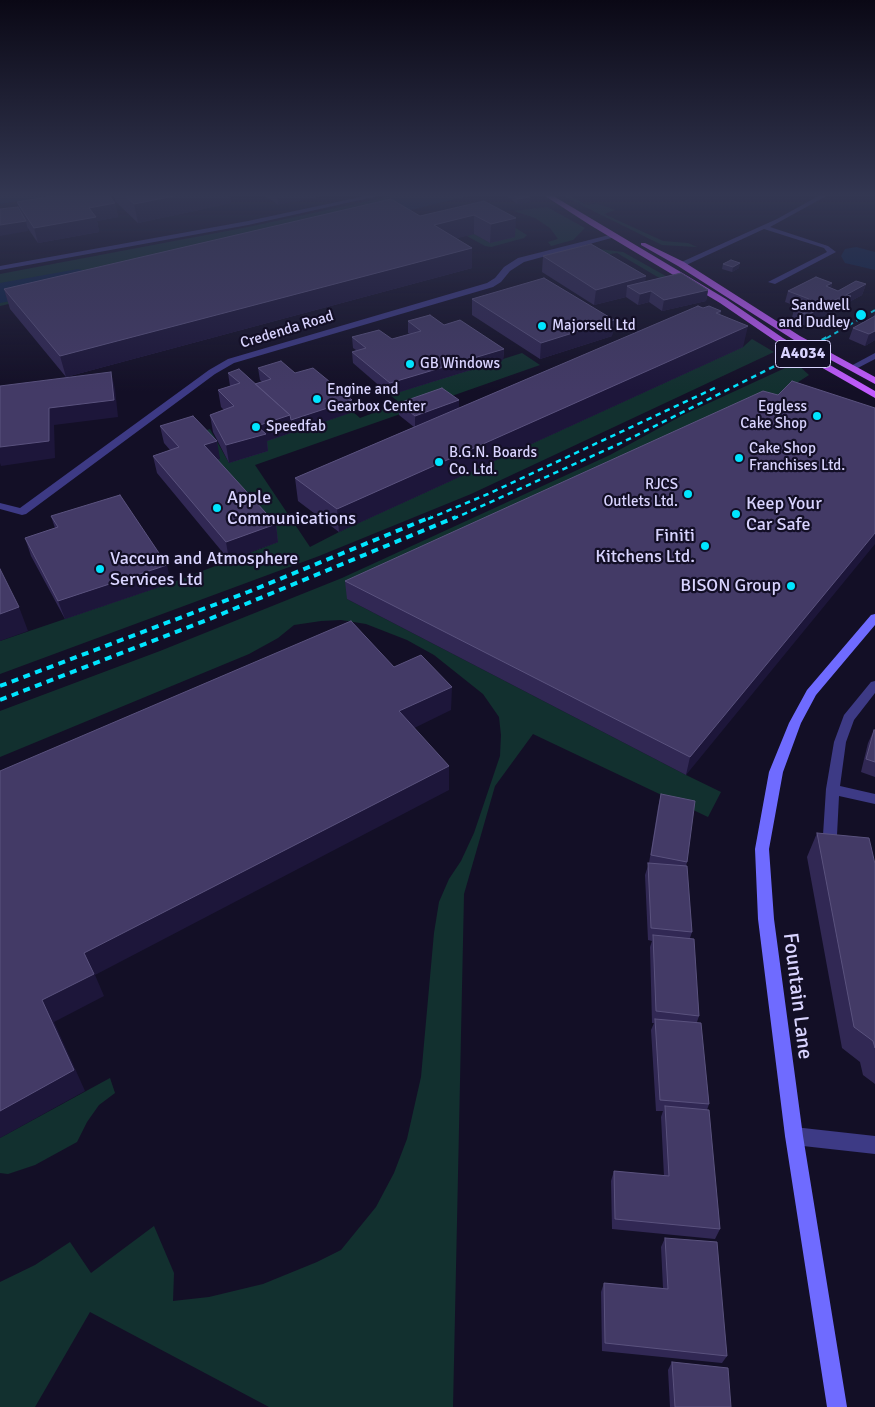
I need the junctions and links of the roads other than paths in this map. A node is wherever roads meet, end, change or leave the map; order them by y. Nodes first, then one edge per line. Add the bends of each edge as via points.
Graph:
1 (46, 260) edge
2 (523, 260) edge
3 (655, 260) edge
4 (673, 260) edge
5 (691, 260) edge
6 (817, 260) edge
7 (659, 262) junction
8 (681, 264) junction
9 (0, 268) edge
10 (772, 282) dead end
11 (720, 299) junction
12 (875, 356) edge
13 (851, 368) junction
14 (875, 382) edge
15 (875, 389) edge
16 (875, 395) edge
17 (0, 506) edge
18 (875, 618) edge
19 (875, 685) edge
20 (833, 789) junction
21 (875, 799) edge
22 (830, 835) edge
23 (794, 1136) junction
24 (875, 1145) edge
25 (837, 1407) edge

1 - 9 street
2 - 17 street, Credenda Road via 513,264 490,285 231,361 22,512
3 - 7 main road, A4034
4 - 8 main road, A4034
5 - 8 street
6 - 10 street
7 - 8 main road
7 - 11 main road, A4034
8 - 11 main road via 677,268 720,293
8 - 13 main road, A4034 via 797,338
11 - 16 main road, A4034 via 780,340
12 - 13 street
13 - 14 main road, A4034
13 - 15 main road via 850,374
18 - 23 main road, Fountain Lane via 812,693 795,723 776,772 762,849 766,919
19 - 20 street via 848,718 840,742
20 - 21 street
20 - 22 street
23 - 24 street
23 - 25 main road, Fountain Lane

